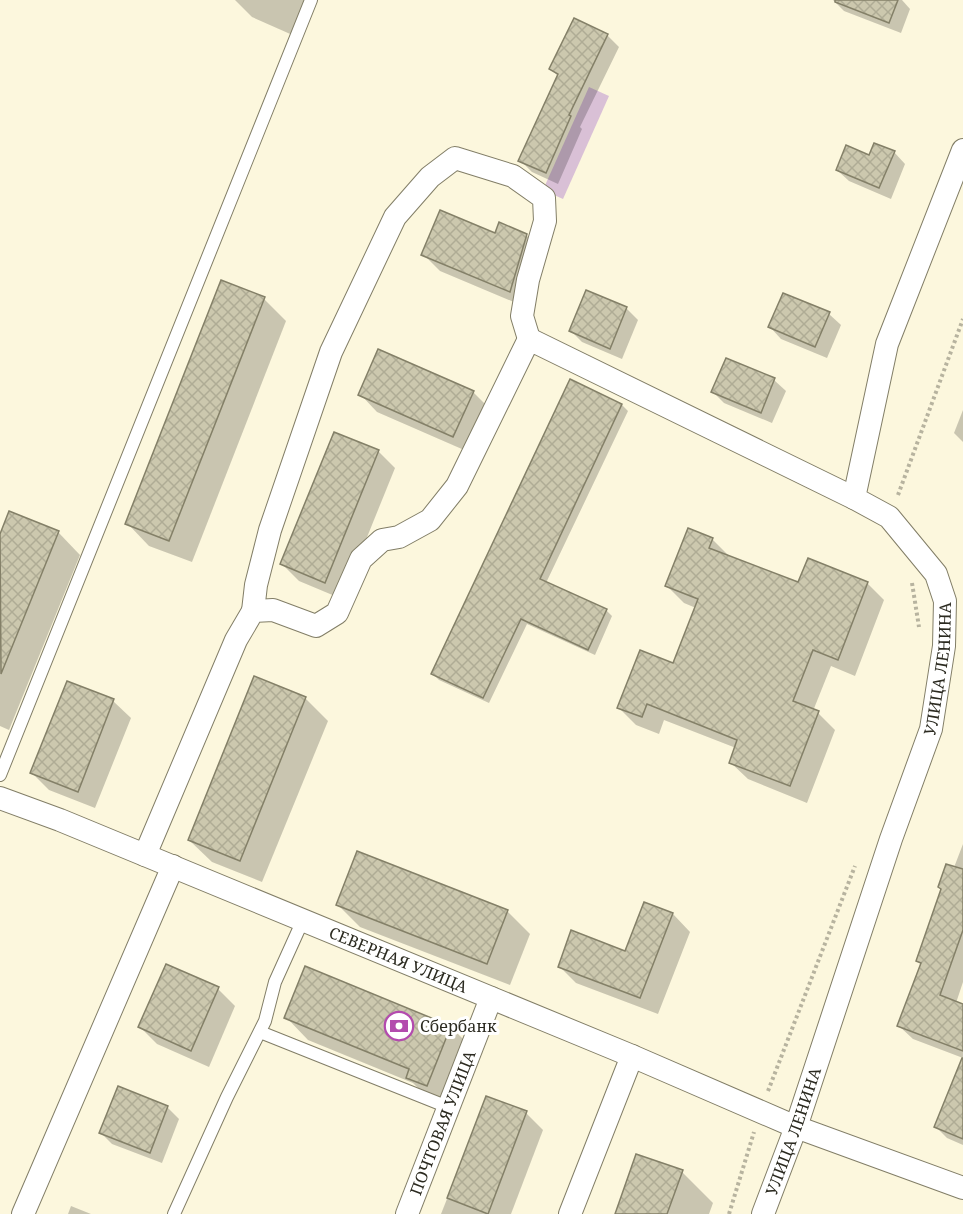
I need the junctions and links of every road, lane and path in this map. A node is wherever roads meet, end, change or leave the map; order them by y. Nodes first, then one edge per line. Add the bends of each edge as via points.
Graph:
1 (311, 0) edge
2 (963, 150) edge
3 (963, 319) edge
4 (529, 339) junction
5 (854, 498) junction
6 (889, 517) junction
7 (911, 577) dead end
8 (954, 598) edge
9 (253, 611) junction
10 (919, 630) dead end
11 (0, 775) edge
12 (0, 798) edge
13 (145, 855) junction
14 (858, 857) dead end
15 (173, 867) junction
16 (303, 920) junction
17 (491, 998) junction
18 (260, 1032) junction
19 (632, 1056) junction
20 (448, 1107) junction
21 (760, 1112) junction
22 (796, 1127) junction
23 (963, 1188) edge
24 (23, 1214) edge
25 (174, 1214) edge
26 (407, 1214) edge
27 (570, 1214) edge
28 (729, 1214) edge
29 (763, 1214) edge

1 - 11 lane
2 - 5 street via 887,344
3 - 6 path
4 - 5 street, УЛИЦА ЛЕНИНА
4 - 9 street via 458,486 430,520 399,537 382,540 361,559 337,613 316,626 273,610
4 - 9 street via 522,316 545,221 544,198 513,176 455,158 430,177 395,217 331,352 270,530
5 - 6 street, УЛИЦА ЛЕНИНА
6 - 8 street, УЛИЦА ЛЕНИНА
7 - 10 path
8 - 22 street, УЛИЦА ЛЕНИНА via 931,729
9 - 13 street via 236,640
12 - 13 street, СЕВЕРНАЯ УЛИЦА
13 - 15 street, СЕВЕРНАЯ УЛИЦА
14 - 21 path
15 - 16 street, СЕВЕРНАЯ УЛИЦА
15 - 24 street
16 - 17 street, СЕВЕРНАЯ УЛИЦА
16 - 18 lane via 275,982
17 - 19 street, СЕВЕРНАЯ УЛИЦА
17 - 20 street, ПОЧТОВАЯ УЛИЦА
18 - 20 lane
18 - 25 lane
19 - 21 street, СЕВЕРНАЯ УЛИЦА
19 - 27 street
20 - 26 street, ПОЧТОВАЯ УЛИЦА
21 - 22 street, СЕВЕРНАЯ УЛИЦА
21 - 28 path
22 - 23 street, СЕВЕРНАЯ УЛИЦА
22 - 29 street, УЛИЦА ЛЕНИНА

